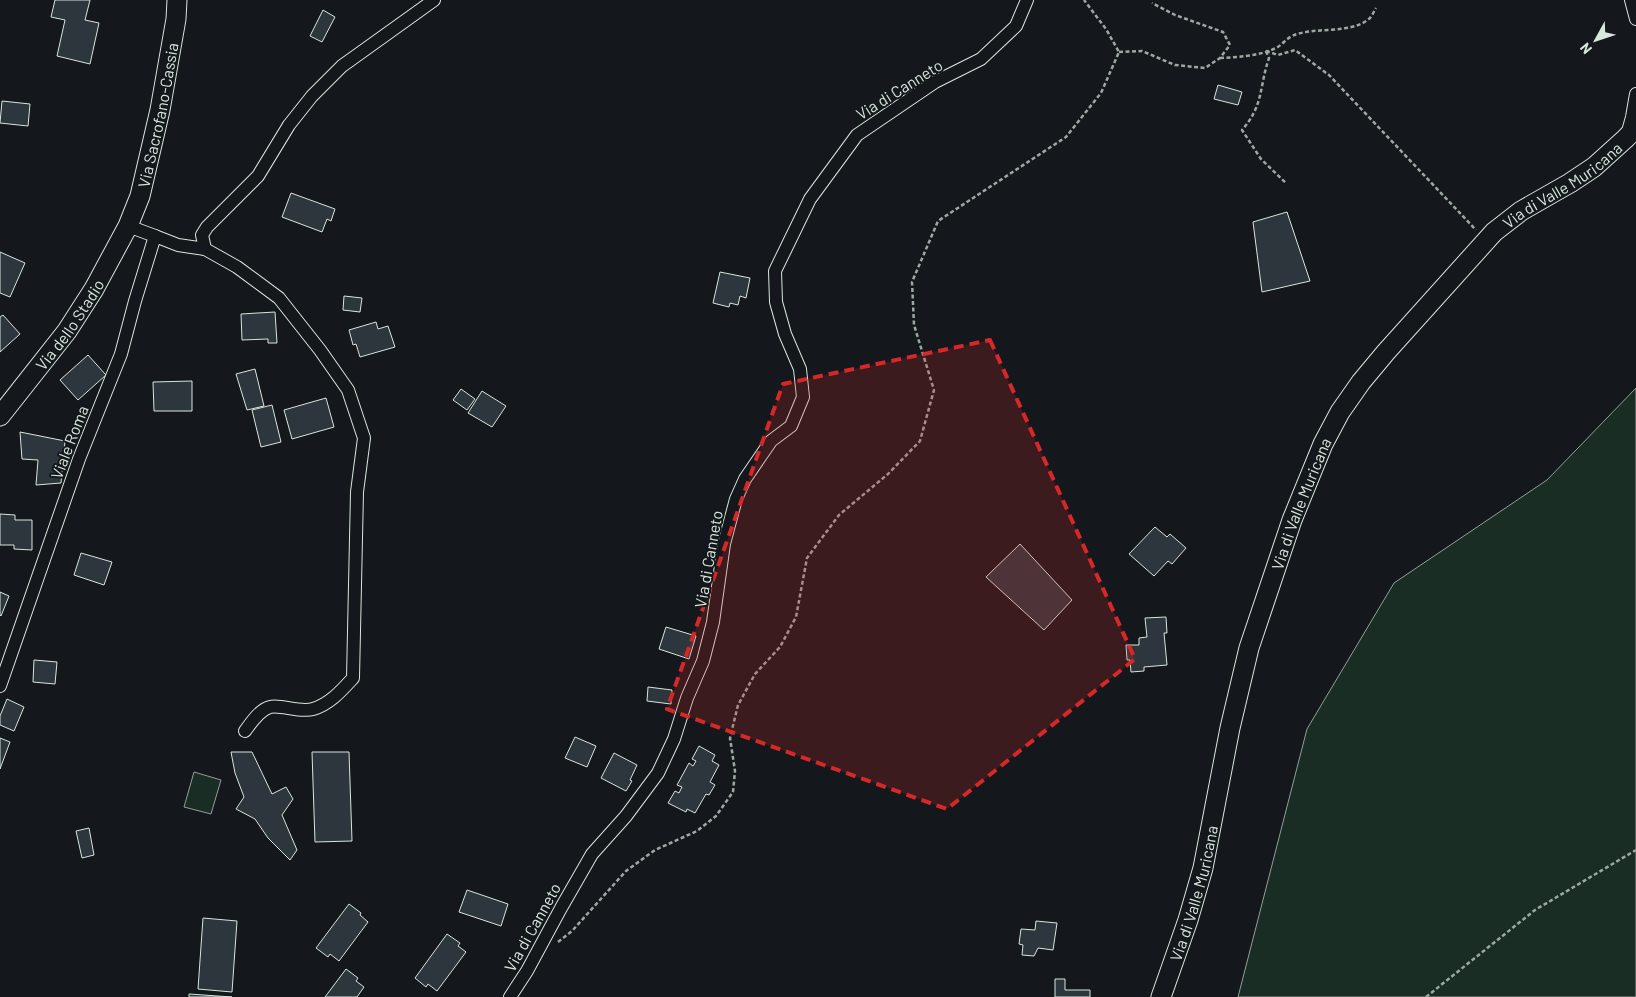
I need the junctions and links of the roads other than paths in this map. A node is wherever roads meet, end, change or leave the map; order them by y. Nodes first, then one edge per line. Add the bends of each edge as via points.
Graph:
1 (177, 0) edge
2 (434, 0) edge
3 (1027, 0) edge
4 (1631, 0) edge
5 (1636, 19) edge
6 (1636, 94) edge
7 (1631, 134) edge
8 (128, 226) junction
9 (155, 236) junction
10 (205, 249) junction
11 (0, 416) edge
12 (0, 686) edge
13 (245, 731) dead end
14 (510, 997) edge
15 (1161, 997) edge

1 - 8 street, Via Sacrofano-Cassia via 160,110 140,196
2 - 10 street via 342,66 312,96 289,125 258,176 207,227 202,235
3 - 14 street, Via di Canneto via 1016,26 981,59 936,82 856,135 810,199 775,271 776,302 800,368 803,397 791,426 771,441 745,479 736,500 724,544 713,622 703,662 658,774 592,854
4 - 5 street
6 - 7 street
7 - 15 street, Via di Valle Muricana via 1581,176 1512,217 1486,240 1361,382 1340,412 1323,444 1292,520 1248,655 1230,728 1203,868
8 - 9 street
8 - 11 street, Via dello Stadio via 67,331
9 - 10 street via 178,245
9 - 12 street, Viale Roma via 121,354 79,459
10 - 13 street via 237,267 279,298 348,390 364,438 357,492 353,678 334,698 313,709 270,707 259,714

